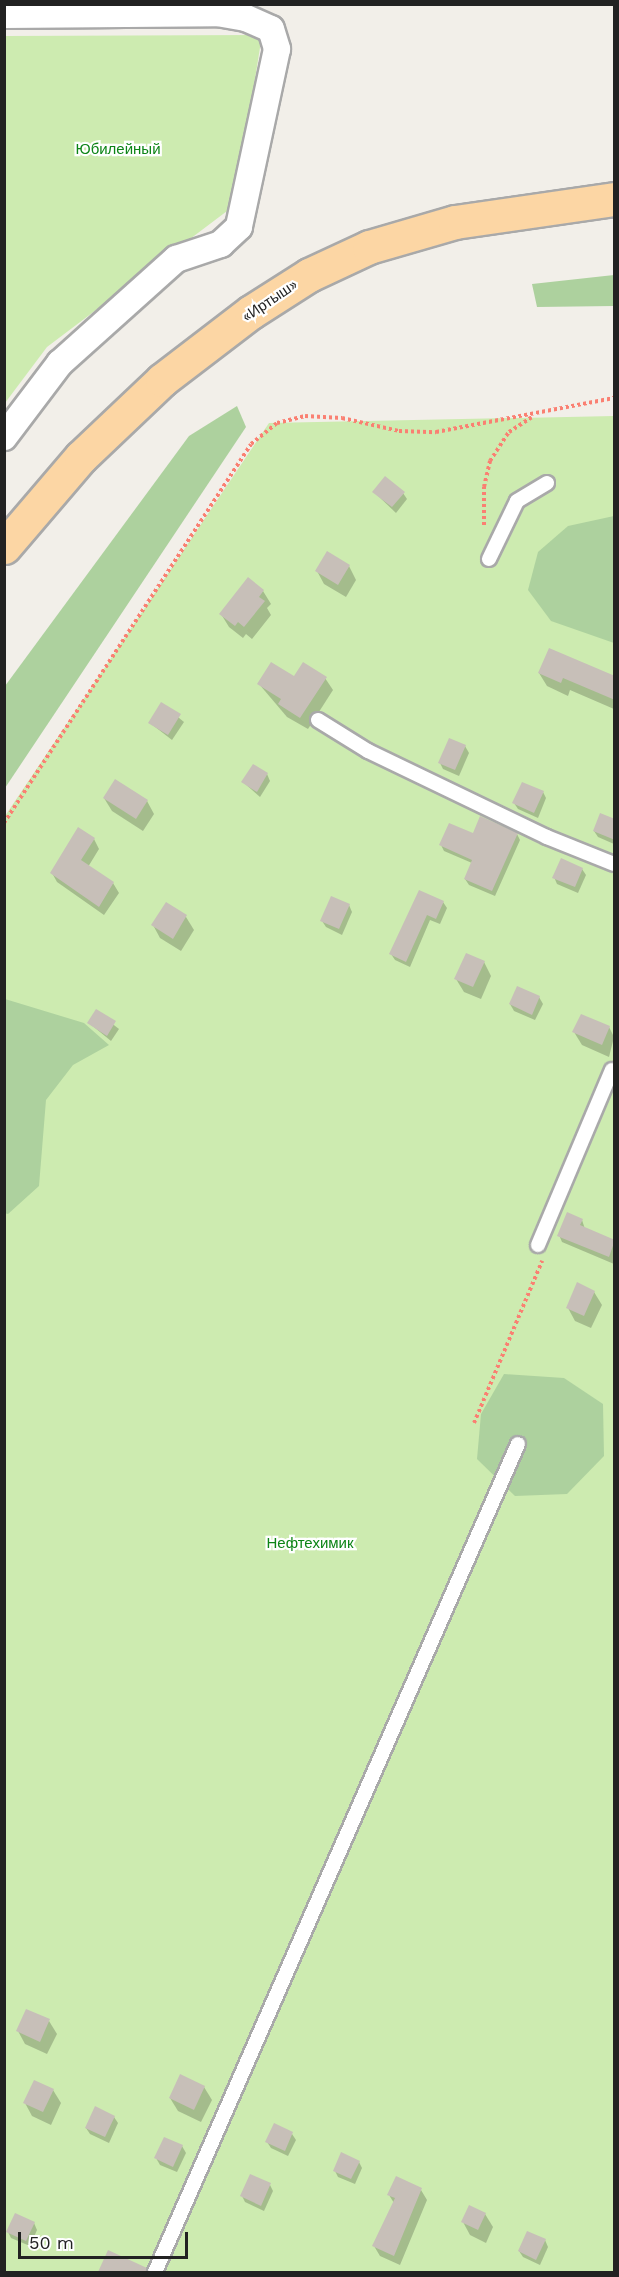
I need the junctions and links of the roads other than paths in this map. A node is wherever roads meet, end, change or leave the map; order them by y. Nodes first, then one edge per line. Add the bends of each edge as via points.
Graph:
1 (4, 15) edge
2 (615, 199) edge
3 (4, 437) edge
4 (547, 483) dead end
5 (4, 548) edge
6 (489, 559) dead end
7 (318, 720) dead end
8 (615, 864) edge
9 (612, 1070) dead end
10 (542, 1247) road end
11 (518, 1443) dead end
12 (155, 2272) edge

1 - 3 street via 217,13 246,18 271,29 277,49 239,227 221,244 176,259 160,273 60,363
2 - 5 main road, «Иртыш» via 455,222 369,247 309,275 251,312 162,380 81,457
4 - 6 lane via 517,501
7 - 8 lane via 389,761 547,837
9 - 10 lane
11 - 12 lane

